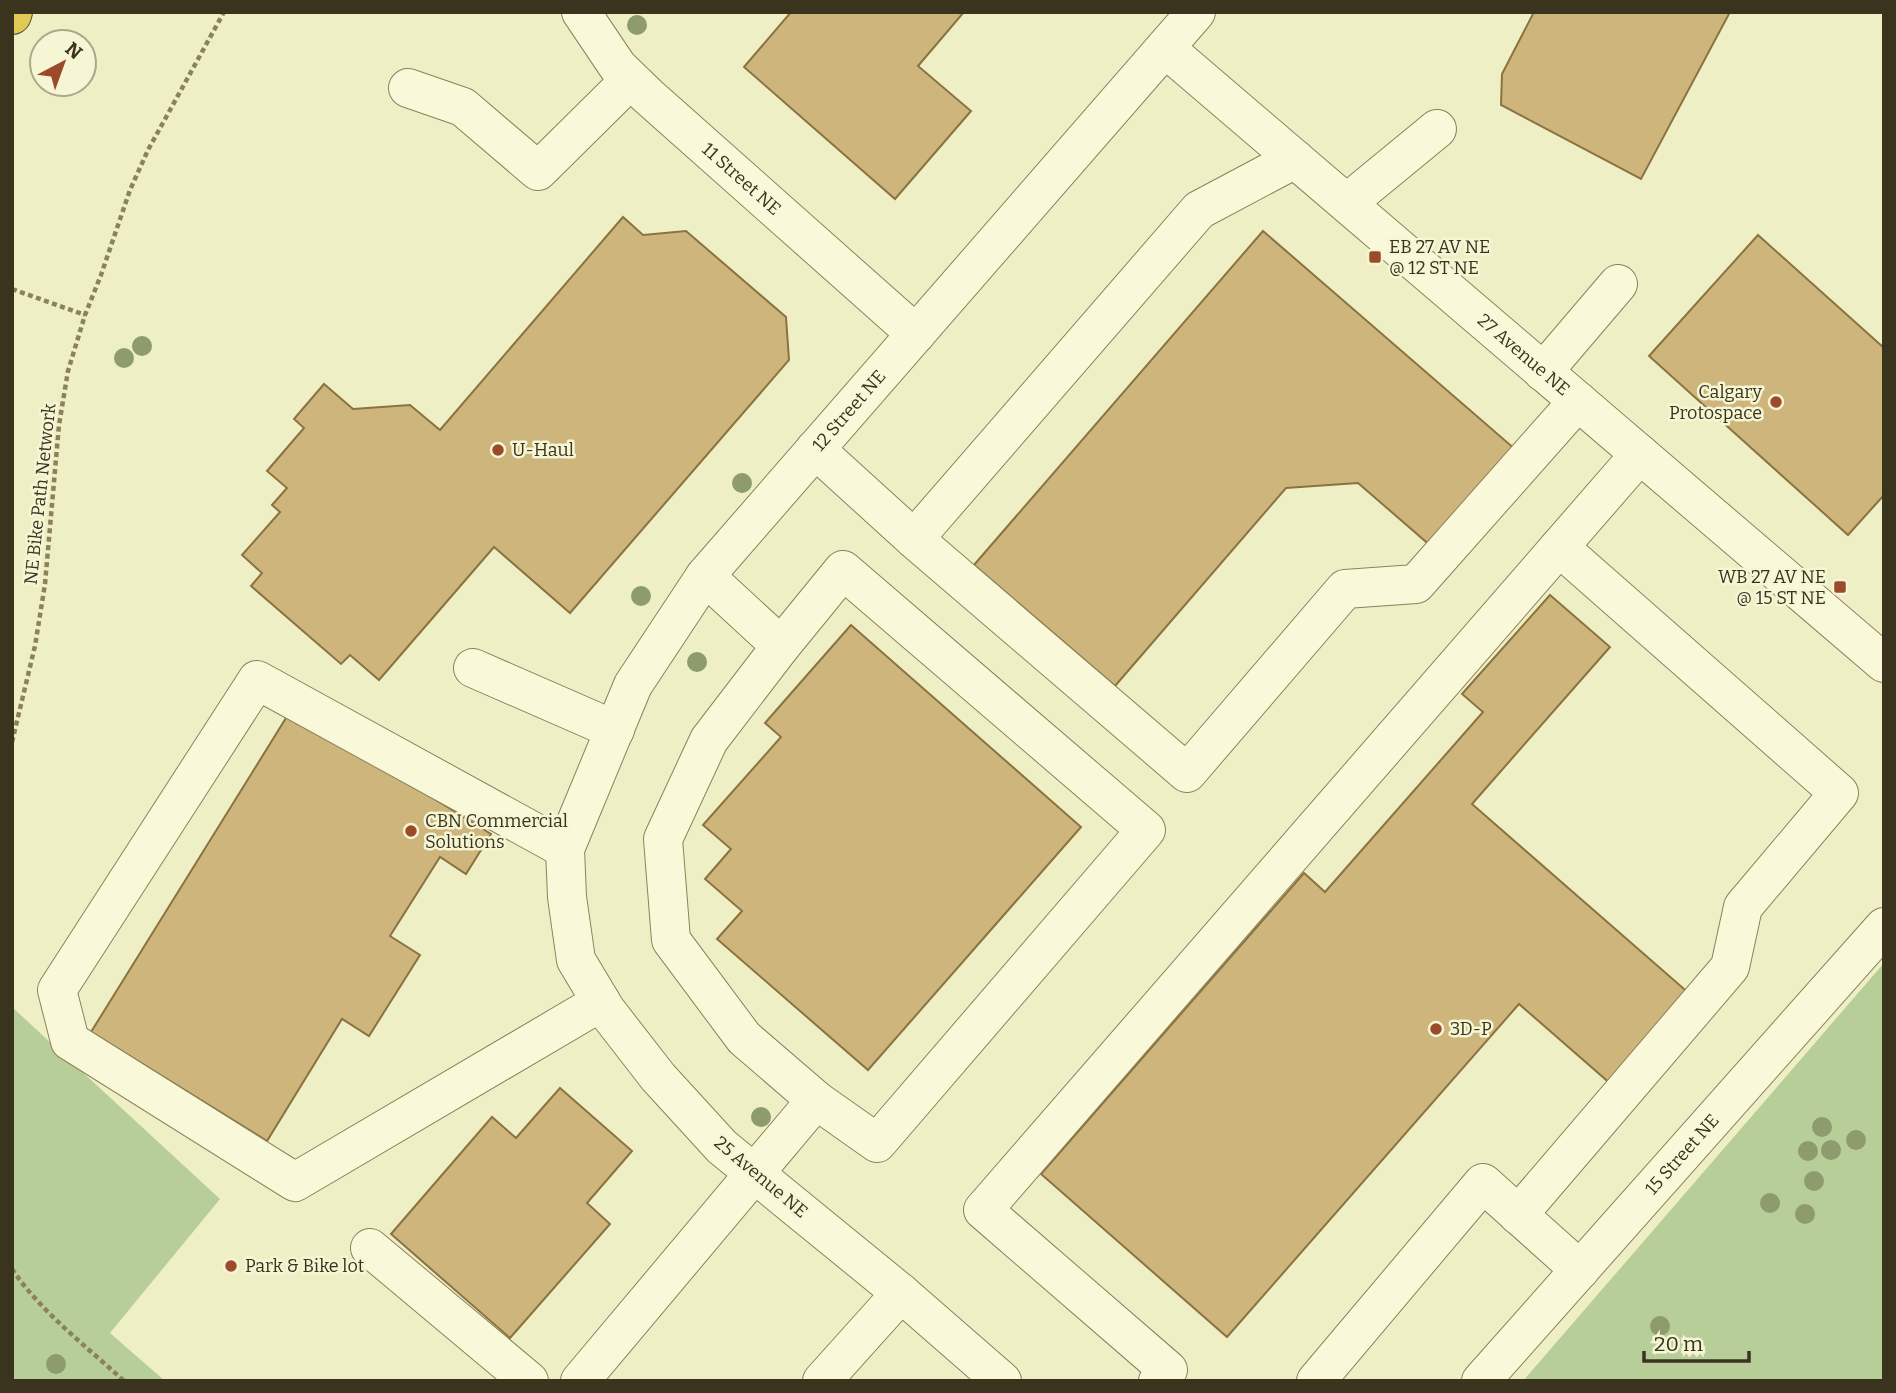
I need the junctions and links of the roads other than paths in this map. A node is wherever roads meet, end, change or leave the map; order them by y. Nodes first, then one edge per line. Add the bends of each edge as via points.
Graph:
1 (581, 12) edge
2 (1196, 12) edge
3 (1165, 48) junction
4 (630, 80) junction
5 (408, 88) dead end
6 (1437, 129) dead end
7 (1295, 159) junction
8 (1347, 203) junction
9 (1618, 284) dead end
10 (916, 334) junction
11 (1543, 372) junction
12 (1578, 401) junction
13 (815, 450) junction
14 (1640, 454) junction
15 (914, 539) junction
16 (1559, 547) junction
17 (705, 576) junction
18 (781, 646) junction
19 (1884, 663) edge
20 (473, 668) dead end
21 (615, 730) junction
22 (565, 849) junction
23 (1884, 927) edge
24 (601, 1002) junction
25 (816, 1100) junction
26 (754, 1173) junction
27 (1518, 1215) junction
28 (370, 1248) dead end
29 (1580, 1269) junction
30 (901, 1293) junction
31 (1169, 1377) edge
32 (999, 1380) edge
33 (528, 1381) edge
34 (580, 1381) edge
35 (822, 1381) edge
36 (1316, 1381) edge
37 (1482, 1381) edge

1 - 4 street, 11 Street NE
2 - 3 street, 12 Street NE
3 - 7 street, 27 Avenue NE
3 - 10 street, 12 Street NE
4 - 5 street via 538,171 463,107
4 - 10 street, 11 Street NE
6 - 8 street
7 - 8 street, 27 Avenue NE
7 - 15 street via 1199,210
8 - 11 street, 27 Avenue NE
9 - 11 street
10 - 13 street, 12 Street NE
11 - 12 street, 27 Avenue NE
12 - 14 street, 27 Avenue NE
12 - 15 street via 1416,584 1345,589 1187,773
13 - 15 street
13 - 17 street, 12 Street NE
14 - 16 street
14 - 19 street, 27 Avenue NE
16 - 27 street via 1839,793 1743,907 1730,967
16 - 31 street via 983,1210
17 - 18 street
17 - 21 street, 12 Street NE via 633,685
18 - 25 street via 709,740 663,839 671,940 744,1038
18 - 25 street via 843,570 1146,830 877,1143
20 - 21 street
21 - 22 street, 12 Street NE
22 - 24 street, 25 Avenue NE via 566,897 576,960
22 - 24 street via 257,680 57,990 70,1041 295,1182
23 - 29 street, 15 Street NE
24 - 26 street, 25 Avenue NE via 658,1077 722,1147
25 - 26 street
26 - 30 street, 25 Avenue NE
26 - 34 street
27 - 29 street
27 - 36 street via 1483,1183
28 - 33 street
29 - 37 street, 15 Street NE
30 - 32 street, 25 Avenue NE
30 - 35 street

